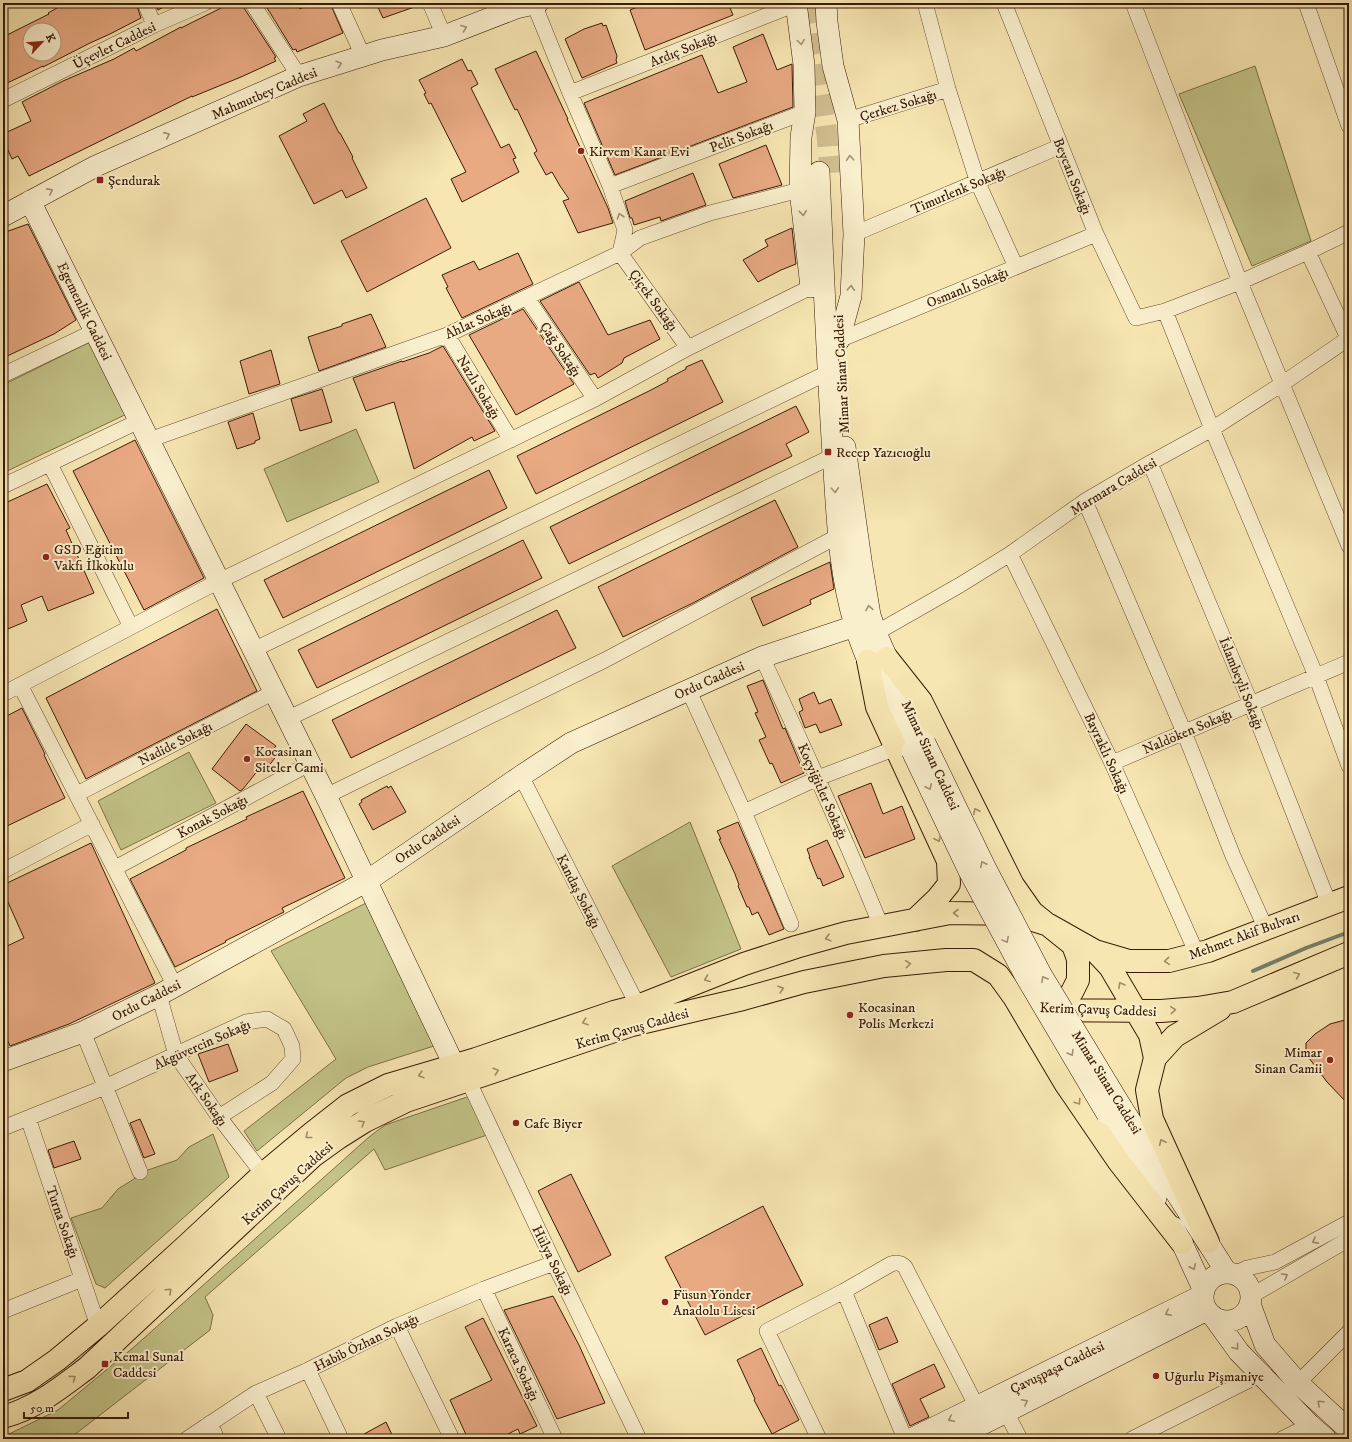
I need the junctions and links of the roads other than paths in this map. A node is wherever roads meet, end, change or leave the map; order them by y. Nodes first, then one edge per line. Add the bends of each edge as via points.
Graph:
1 (145, 3) edge
2 (205, 3) edge
3 (252, 3) edge
4 (338, 3) edge
5 (430, 3) edge
6 (826, 3) edge
7 (925, 3) edge
8 (1004, 3) edge
9 (1133, 3) edge
10 (1306, 3) edge
11 (796, 4) edge
12 (525, 5) edge
13 (154, 25) junction
14 (444, 36) junction
15 (363, 56) junction
16 (299, 76) junction
17 (948, 89) junction
18 (570, 93) junction
19 (3, 100) edge
20 (805, 112) junction
21 (848, 120) junction
22 (1349, 126) edge
23 (1061, 146) junction
24 (978, 182) junction
25 (610, 186) junction
26 (800, 190) junction
27 (30, 201) junction
28 (4, 211) edge
29 (1349, 232) edge
30 (854, 234) junction
31 (1096, 234) junction
32 (1308, 252) junction
33 (620, 253) junction
34 (1016, 267) junction
35 (1240, 282) junction
36 (811, 287) junction
37 (527, 298) junction
38 (1165, 311) junction
39 (95, 331) junction
40 (447, 335) junction
41 (1349, 338) edge
42 (838, 340) junction
43 (688, 348) junction
44 (827, 373) junction
45 (3, 375) edge
46 (1282, 384) junction
47 (595, 399) junction
48 (139, 421) junction
49 (1212, 429) junction
50 (149, 440) junction
51 (511, 440) junction
52 (833, 456) junction
53 (1150, 463) junction
54 (50, 464) junction
55 (3, 486) edge
56 (1085, 501) junction
57 (838, 536) junction
58 (1349, 546) edge
59 (1010, 554) junction
60 (219, 581) junction
61 (855, 626) junction
62 (131, 627) junction
63 (876, 633) junction
64 (253, 650) junction
65 (762, 657) junction
66 (877, 659) junction
67 (1349, 662) edge
68 (1316, 676) junction
69 (20, 685) junction
70 (688, 689) junction
71 (274, 692) junction
72 (3, 694) edge
73 (1251, 704) junction
74 (287, 719) junction
75 (1184, 732) junction
76 (911, 747) junction
77 (1112, 763) junction
78 (310, 764) junction
79 (1349, 766) edge
80 (521, 776) junction
81 (818, 778) junction
82 (77, 794) junction
83 (326, 796) junction
84 (744, 812) junction
85 (92, 824) junction
86 (115, 868) junction
87 (3, 871) edge
88 (367, 881) junction
89 (1349, 897) edge
90 (1329, 904) junction
91 (915, 920) junction
92 (790, 924) dead end
93 (881, 926) junction
94 (1049, 926) junction
95 (1266, 929) junction
96 (1095, 951) junction
97 (1349, 952) edge
98 (1197, 954) junction
99 (744, 964) junction
100 (167, 990) junction
101 (1014, 997) junction
102 (743, 999) junction
103 (1233, 1002) junction
104 (638, 1006) junction
105 (1048, 1010) junction
106 (1136, 1012) junction
107 (83, 1032) junction
108 (176, 1055) junction
109 (1156, 1058) junction
110 (3, 1061) edge
111 (461, 1073) junction
112 (105, 1087) junction
113 (1115, 1111) junction
114 (219, 1117) junction
115 (28, 1118) junction
116 (3, 1128) edge
117 (140, 1172) dead end
118 (263, 1174) junction
119 (1349, 1222) edge
120 (1349, 1238) edge
121 (1208, 1242) junction
122 (1182, 1243) junction
123 (554, 1263) junction
124 (1231, 1273) junction
125 (82, 1279) junction
126 (484, 1289) junction
127 (844, 1291) junction
128 (1251, 1300) junction
129 (1207, 1303) junction
130 (3, 1311) edge
131 (98, 1326) junction
132 (397, 1326) junction
133 (1349, 1332) edge
134 (308, 1370) junction
135 (1261, 1374) junction
136 (1298, 1383) junction
137 (3, 1390) edge
138 (256, 1393) junction
139 (976, 1407) junction
140 (1006, 1412) junction
141 (3, 1418) edge
142 (210, 1423) junction
143 (1310, 1424) junction
144 (1349, 1430) edge
145 (187, 1439) edge
146 (218, 1439) edge
147 (279, 1439) edge
148 (341, 1439) edge
149 (452, 1439) edge
150 (555, 1439) edge
151 (639, 1439) edge
152 (819, 1439) edge
153 (904, 1439) edge
154 (912, 1439) edge
155 (953, 1439) edge
156 (1020, 1439) edge
157 (1132, 1439) edge
158 (1282, 1439) edge
159 (1326, 1439) edge

1 - 13 street
2 - 13 street, Üçevler Caddesi
3 - 16 street
4 - 15 street
5 - 14 street
6 - 21 main road via 833,66
7 - 17 street
8 - 23 street, Beycan Sokağı
9 - 35 street
10 - 22 street
11 - 18 street, Ardıç Sokağı
11 -> 20 main road via 804,65
14 -> 12 main road, Mahmutbey Caddesi
12 - 18 street
13 - 19 street, Üçevler Caddesi
14 - 15 main road, Mahmutbey Caddesi
16 -> 15 main road, Mahmutbey Caddesi
27 -> 16 main road, Mahmutbey Caddesi via 96,166
17 - 21 street, Çerkez Sokağı
17 - 24 street
18 - 25 street
20 - 25 street, Pelit Sokağı
20 - 26 main road via 801,137
30 -> 21 main road
23 - 24 street, Timurlenk Sokağı
23 - 31 street, Beycan Sokağı
24 - 30 street, Timurlenk Sokağı
24 - 34 street
33 -> 25 street via 625,230
26 - 33 street, Ahlat Sokağı via 710,213 640,238
26 -> 36 main road
27 - 28 main road, Mahmutbey Caddesi
27 - 39 main road, Egemenlik Caddesi
29 - 32 street
42 -> 30 main road via 851,296
31 - 34 street, Osmanlı Sokağı
31 - 38 street, Beycan Sokağı via 1136,318
32 - 35 street
32 - 41 street
33 - 37 street, Ahlat Sokağı
33 - 43 street, Çiçek Sokağı
34 - 42 street, Osmanlı Sokağı
35 - 38 street
35 - 46 street
36 - 43 street
36 - 44 main road
37 - 40 street, Ahlat Sokağı
37 - 47 street, Çağ Sokağı
38 - 49 street
39 - 45 street
39 - 48 main road, Egemenlik Caddesi
40 - 50 street, Ahlat Sokağı
40 - 51 street, Nazlı Sokağı
41 - 46 street, Marmara Caddesi
42 - 44 main road, Mimar Sinan Caddesi via 825,172
63 -> 42 main road, Mimar Sinan Caddesi via 870,615 844,442
43 - 47 street
44 - 52 main road, Mimar Sinan Caddesi
44 - 64 street
46 - 49 street, Marmara Caddesi
46 - 58 street
47 - 51 street
48 - 50 main road, Egemenlik Caddesi
48 - 54 street
49 - 53 street, Marmara Caddesi
49 - 68 street
50 - 60 main road, Egemenlik Caddesi
51 - 60 street
52 -> 57 main road, Mimar Sinan Caddesi
52 - 74 street
53 - 56 street, Marmara Caddesi
53 - 73 street, İslambeyli Sokağı
54 - 55 street
54 - 62 street
56 - 59 street, Marmara Caddesi
56 - 75 street
57 - 61 main road, Mimar Sinan Caddesi via 847,597
57 - 83 street via 605,660
59 - 63 street, Marmara Caddesi
59 - 77 street, Bayraklı Sokağı
60 - 62 street
60 - 64 main road, Egemenlik Caddesi
61 - 65 main road, Ordu Caddesi
61 - 66 main road, Mimar Sinan Caddesi
62 - 69 street
63 - 66 main road, Mimar Sinan Caddesi
64 - 71 main road, Egemenlik Caddesi
65 - 70 main road, Ordu Caddesi
65 - 81 street, Koçyiğitler Sokağı
66 - 76 main road, Mimar Sinan Caddesi
66 - 76 main road via 877,708
94 -> 66 main road via 1032,912 1013,885 921,701
67 - 68 street, Naldöken Sokağı
68 - 73 street, Naldöken Sokağı
68 - 79 street
69 - 72 street
69 - 82 street, Ark Sokağı
70 - 80 main road, Ordu Caddesi via 571,743
70 - 84 street
71 - 74 main road, Egemenlik Caddesi
71 - 82 street, Nadide Sokağı
73 - 75 street, Naldöken Sokağı
73 - 90 street, İslambeyli Sokağı
74 - 78 main road, Egemenlik Caddesi
75 - 77 street, Naldöken Sokağı
75 - 95 street
76 - 81 street
76 -> 91 main road via 948,861 949,884 937,900
76 - 113 main road, Mimar Sinan Caddesi, bridge via 969,871 1026,977
77 - 98 street, Bayraklı Sokağı
78 - 83 main road, Egemenlik Caddesi
78 - 86 street, Konak Sokağı
80 - 88 main road, Ordu Caddesi
80 - 104 street, Kandaş Sokağı
81 - 84 street
81 - 93 street, Koçyiğitler Sokağı
82 - 85 street, Ark Sokağı
83 - 88 main road, Egemenlik Caddesi
84 - 92 street
85 - 86 street, Ark Sokağı
85 - 87 street
86 - 100 street, Ark Sokağı
88 - 100 main road, Ordu Caddesi
88 - 111 main road, Egemenlik Caddesi
89 - 90 main road, Mehmet Akif Bulvarı
90 - 95 main road, Mehmet Akif Bulvarı
91 - 93 main road, Kerim Çavuş Caddesi
94 -> 91 main road, Kerim Çavuş Caddesi via 1014,914 950,913
93 -> 99 main road, Kerim Çavuş Caddesi via 846,933
94 - 96 main road, Mehmet Akif Bulvarı
94 - 105 main road via 1073,945 1078,959 1078,980 1064,1002
95 - 98 main road, Mehmet Akif Bulvarı
98 -> 96 main road, Mehmet Akif Bulvarı via 1168,961 1129,961
106 -> 96 main road via 1110,967
103 -> 97 main road, Kerim Çavuş Caddesi
99 - 102 main road via 732,978 736,993
99 -> 104 main road, Kerim Çavuş Caddesi
100 - 107 main road, Ordu Caddesi
100 - 108 street, Ark Sokağı
102 -> 101 main road, Kerim Çavuş Caddesi via 804,982 884,966 946,960 974,960 998,975
101 - 105 main road, Kerim Çavuş Caddesi via 1038,1010
101 -> 122 main road via 1065,1083 1114,1155
111 -> 102 main road, Kerim Çavuş Caddesi via 632,1025
106 -> 103 main road, Kerim Çavuş Caddesi via 1198,1008
103 - 109 main road via 1175,1036
104 -> 111 main road, Kerim Çavuş Caddesi via 614,1012
105 - 106 main road, Kerim Çavuş Caddesi
106 - 109 main road via 1150,1035
107 - 110 main road, Ordu Caddesi
107 - 112 street
108 - 112 street, Akgüvercin Sokağı
108 - 114 street, Ark Sokağı
108 - 114 street, Akgüvercin Sokağı via 246,1022 267,1019 284,1029 292,1046 292,1059 272,1083
121 -> 109 main road via 1152,1119 1147,1090
111 -> 118 main road, Kerim Çavuş Caddesi via 388,1085 348,1105
111 - 123 street, Hülya Sokağı
141 -> 111 main road, Kerim Çavuş Caddesi via 49,1397 87,1368 319,1151 365,1121
112 - 115 street, Akgüvercin Sokağı
112 - 117 street
113 - 121 main road, Mimar Sinan Caddesi
113 - 122 main road, Mimar Sinan Caddesi
114 - 118 street, Ark Sokağı
115 - 116 street, Akgüvercin Sokağı
115 - 125 street, Turna Sokağı
118 - 131 main road, Kerim Çavuş Caddesi
119 -> 124 street via 1275,1262
128 -> 120 street
121 - 124 main road, Mimar Sinan Caddesi
122 -> 129 main road, Mimar Sinan Caddesi
123 - 126 street, Habib Özhan Sokağı
123 - 151 street, Hülya Sokağı
124 - 128 main road via 1246,1282
124 - 129 main road via 1220,1274 1208,1282
125 - 130 street
125 - 131 street, Turna Sokağı
126 - 132 street, Habib Özhan Sokağı
126 - 150 street, Karaca Sokağı
127 - 139 street via 891,1264 903,1265
127 - 152 street via 767,1331
127 - 153 street
128 - 129 main road via 1242,1316 1227,1321 1220,1320
128 - 136 main road via 1265,1345
129 -> 135 main road via 1240,1352
129 -> 139 main road, Çavuşpaşa Caddesi
140 -> 129 main road, Çavuşpaşa Caddesi
131 - 137 main road, Kerim Çavuş Caddesi via 27,1381
132 - 134 street, Habib Özhan Sokağı
132 - 149 street
133 - 136 street
134 - 138 street, Habib Özhan Sokağı
134 - 148 street
135 - 143 main road
135 - 157 street
144 -> 136 main road
138 - 142 street, Habib Özhan Sokağı
138 - 147 street
139 -> 154 main road, Çavuşpaşa Caddesi
140 - 155 main road, Çavuşpaşa Caddesi
140 - 156 street
142 - 145 street, Habib Özhan Sokağı
142 - 146 street
143 - 158 street
143 - 159 main road

